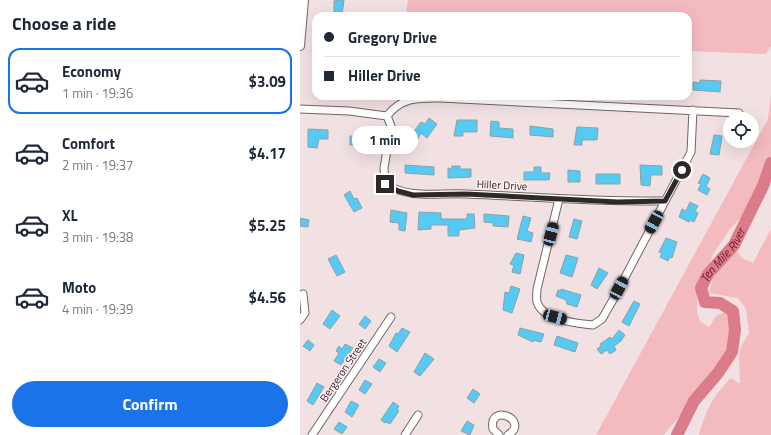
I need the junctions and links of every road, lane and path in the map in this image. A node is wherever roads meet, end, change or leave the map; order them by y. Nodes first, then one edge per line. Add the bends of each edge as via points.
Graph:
1 (304, 0) edge
2 (300, 46) edge
3 (407, 100) edge
4 (488, 100) edge
5 (300, 109) edge
6 (693, 110) junction
7 (724, 112) edge
8 (387, 116) junction
9 (559, 199) junction
10 (665, 201) junction
11 (303, 294) dead end
12 (391, 317) dead end
13 (300, 320) edge
14 (418, 415) dead end
15 (312, 435) edge
16 (405, 435) edge
17 (497, 435) edge
18 (508, 435) edge

1 - 2 main road
3 - 8 street via 393,108
4 - 6 street
5 - 8 street
6 - 7 street
6 - 10 street via 691,152
8 - 9 street, Hiller Drive via 391,126 384,168 385,184 398,191 413,195 466,194
9 - 10 street, Hiller Drive
9 - 10 street via 536,301 543,311 555,317 593,325 606,312
11 - 13 street via 305,313
12 - 15 street, Bergeron Street
14 - 16 street
17 - 18 street via 493,429 493,422 497,416 504,414 511,418 514,424 512,432

